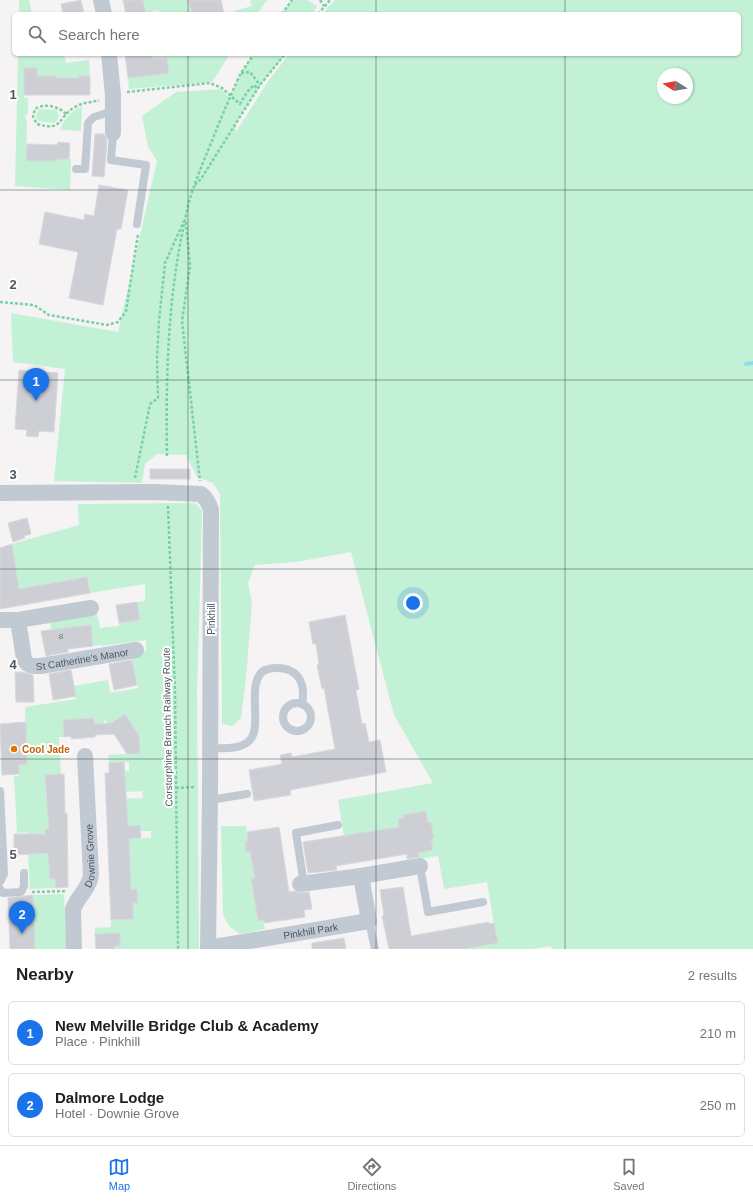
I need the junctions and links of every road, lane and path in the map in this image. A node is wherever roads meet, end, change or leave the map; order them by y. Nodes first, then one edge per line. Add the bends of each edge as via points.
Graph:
1 (101, 0) edge
2 (292, 0) edge
3 (320, 0) edge
4 (330, 0) edge
5 (324, 6) junction
6 (104, 12) edge
7 (283, 12) edge
8 (320, 12) edge
9 (109, 56) edge
10 (253, 56) edge
11 (283, 56) edge
12 (241, 73) junction
13 (210, 83) dead end
14 (260, 85) junction
15 (258, 89) junction
16 (113, 111) junction
17 (113, 133) joint
18 (76, 169) dead end
19 (194, 187) junction
20 (185, 217) junction
21 (137, 224) joint
22 (0, 302) edge
23 (167, 456) dead end
24 (0, 493) edge
25 (132, 493) junction
26 (201, 494) junction
27 (168, 505) dead end
28 (91, 608) dead end
29 (0, 620) edge
30 (18, 620) junction
31 (136, 650) dead end
32 (302, 704) dead end
33 (210, 748) junction
34 (85, 756) dead end
35 (176, 788) junction
36 (0, 791) edge
37 (210, 793) junction
38 (247, 794) dead end
39 (338, 825) dead end
40 (420, 866) joint
41 (24, 873) dead end
42 (361, 876) junction
43 (0, 882) edge
44 (306, 884) joint
45 (0, 889) edge
46 (85, 890) junction
47 (21, 892) junction
48 (483, 902) dead end
49 (369, 921) junction
50 (74, 949) edge
51 (178, 949) edge
52 (208, 949) edge
53 (375, 949) edge

1 - 6 street
2 - 7 path
3 - 5 path
4 - 5 path
5 - 8 path
9 - 16 street
10 - 12 path
11 - 14 path
12 - 14 path via 250,72
12 - 19 path, bridge
13 - 15 path via 222,88 240,104 254,85
14 - 15 path
15 - 19 path
16 - 17 street
16 - 18 lane via 94,117 88,123 85,169
17 - 21 lane via 111,160 146,165
19 - 20 path
20 - 23 path via 170,319 166,386
20 - 25 path via 165,263 157,358 158,398 150,404
20 - 26 path via 190,266 182,320
21 - 22 path via 138,237 126,311 118,322 107,325 50,315 34,306
24 - 25 street
25 - 26 street
26 - 33 street, Pinkhill via 207,499 211,510
27 - 35 path, Corstorphine Branch Railway Route via 174,628
28 - 30 street
29 - 30 street
30 - 31 street, St Catherine's Manor via 24,659 31,666
32 - 33 lane via 304,695 295,672 284,668 272,668 262,672 255,683 254,732 249,740 229,748
33 - 37 street, Pinkhill
34 - 46 street, Downie Grove via 91,875
35 - 37 path
35 - 51 path, Corstorphine Branch Railway Route
36 - 43 lane via 4,874
37 - 38 lane
37 - 52 street, Pinkhill
39 - 44 lane via 296,833
40 - 42 street
40 - 48 lane via 428,912
41 - 47 lane via 24,886
42 - 44 street
42 - 49 street
45 - 47 lane via 3,893
46 - 47 path
46 - 50 street, Downie Grove via 73,909
49 - 52 street, Pinkhill Park
49 - 53 lane

